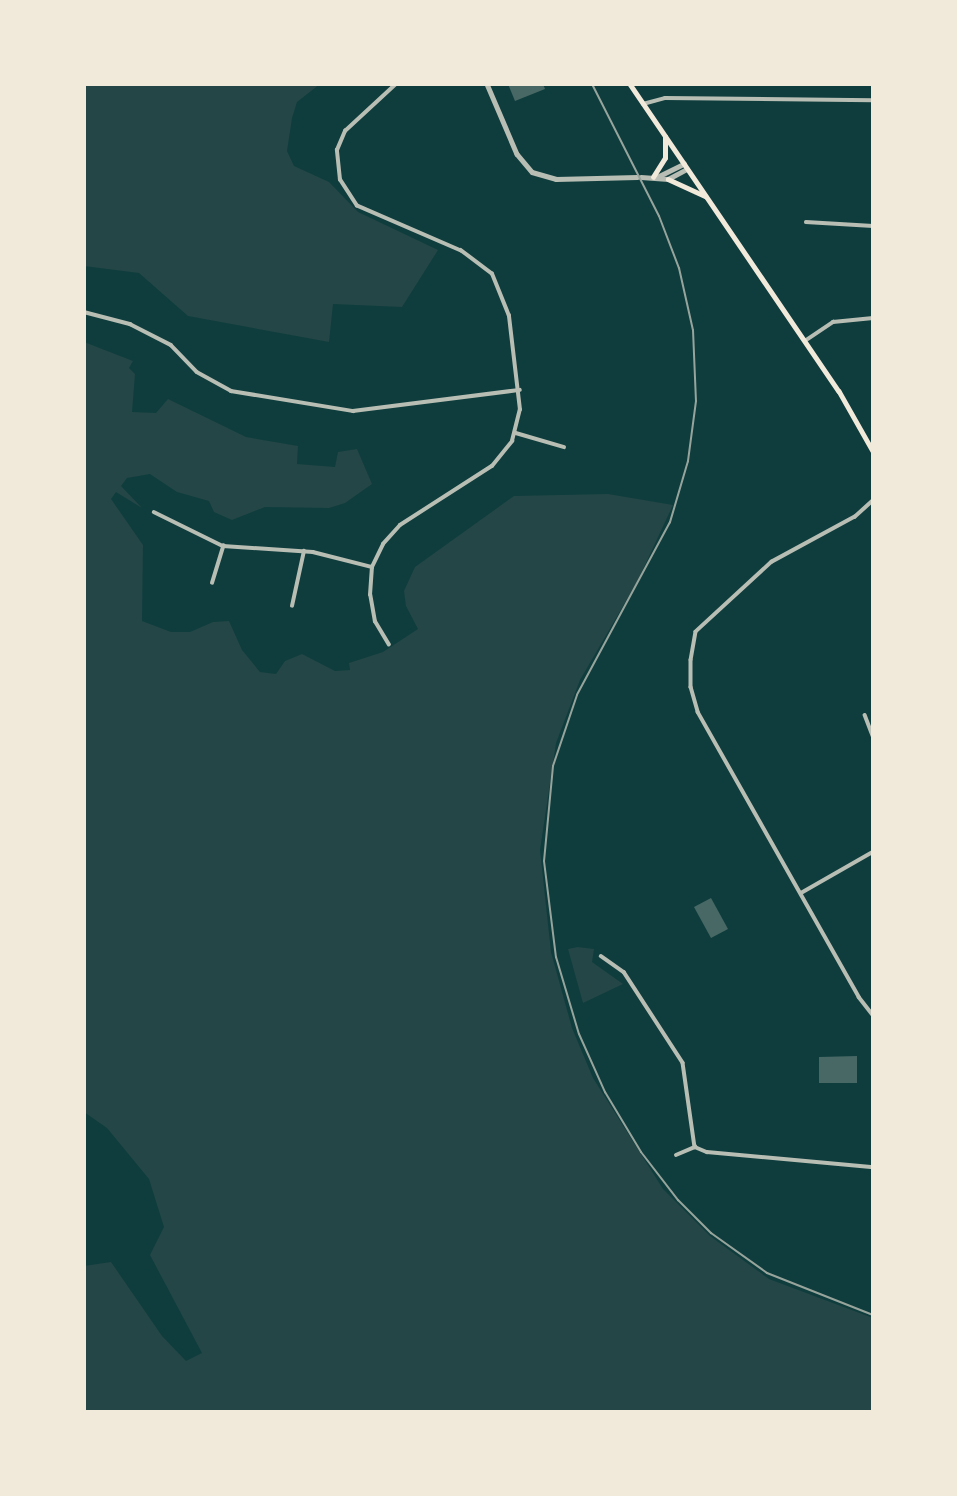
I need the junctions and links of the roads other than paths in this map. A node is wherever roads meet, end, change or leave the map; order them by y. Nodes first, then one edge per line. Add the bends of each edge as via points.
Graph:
1 (396, 84) edge
2 (487, 84) edge
3 (630, 84) edge
4 (873, 100) edge
5 (643, 104) junction
6 (665, 137) junction
7 (686, 167) junction
8 (655, 177) junction
9 (668, 179) junction
10 (706, 196) junction
11 (806, 222) dead end
12 (873, 226) edge
13 (84, 312) edge
14 (873, 318) edge
15 (805, 341) junction
16 (520, 390) junction
17 (516, 433) junction
18 (564, 447) dead end
19 (873, 451) edge
20 (873, 501) edge
21 (154, 512) dead end
22 (223, 546) junction
23 (304, 551) junction
24 (372, 567) junction
25 (212, 583) dead end
26 (292, 606) dead end
27 (389, 645) dead end
28 (865, 715) dead end
29 (873, 736) edge
30 (873, 852) edge
31 (801, 893) junction
32 (601, 956) dead end
33 (873, 1015) edge
34 (695, 1147) junction
35 (676, 1155) dead end
36 (873, 1167) edge

1 - 16 street via 345,131 337,150 340,180 357,206 461,251 492,274 509,316
2 - 8 street via 517,154 532,172 556,178
3 - 5 main road
4 - 5 street via 665,99
5 - 6 main road
6 - 7 main road
6 - 8 main road via 666,158
7 - 8 street
7 - 9 street
7 - 10 main road
8 - 9 street
9 - 10 main road
10 - 15 main road
11 - 12 street
13 - 16 street via 130,324 171,345 182,361 223,388 341,410 388,409
14 - 15 street via 833,322
15 - 19 main road
16 - 17 street
17 - 18 street
17 - 24 street via 492,467 397,527
20 - 31 street via 855,517 772,562 700,628 692,641 695,706
21 - 22 street
22 - 23 street
22 - 25 street
23 - 24 street
23 - 26 street
24 - 27 street via 371,608
28 - 29 street
30 - 31 street
31 - 33 street
32 - 34 street via 624,972 683,1063
34 - 35 street
34 - 36 street via 707,1152

